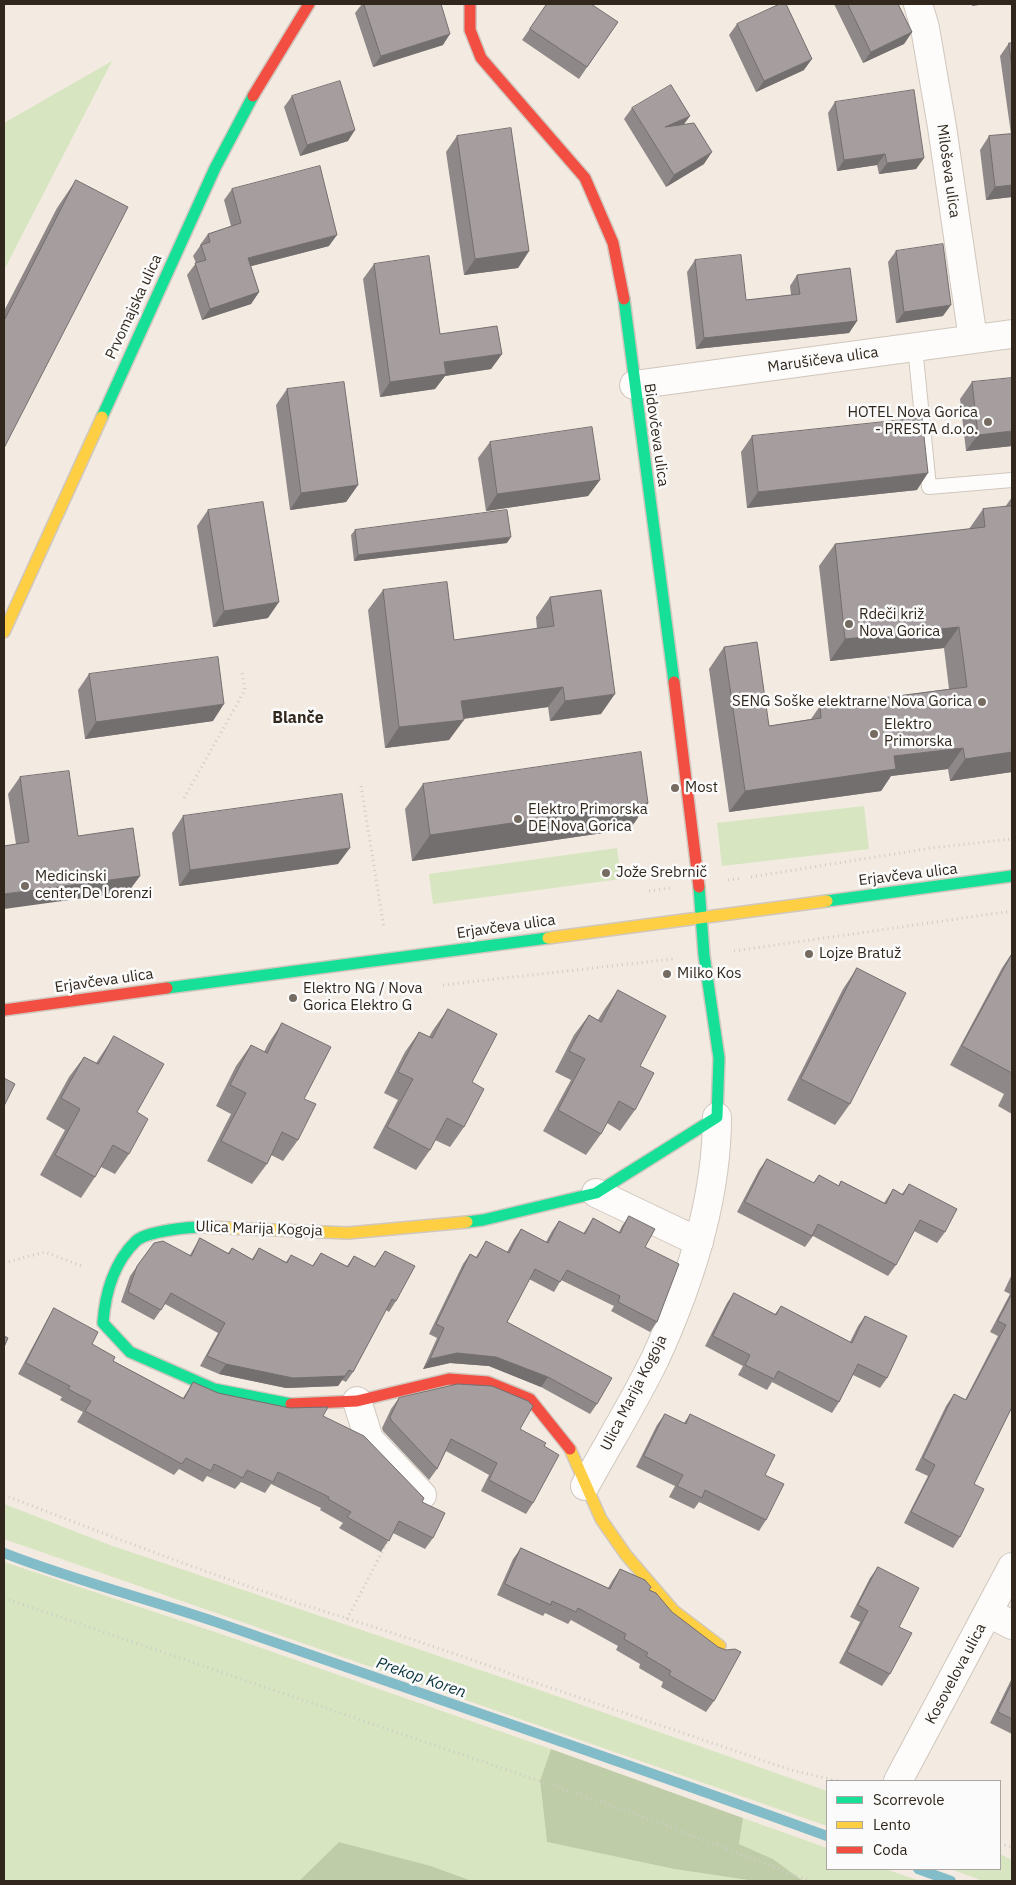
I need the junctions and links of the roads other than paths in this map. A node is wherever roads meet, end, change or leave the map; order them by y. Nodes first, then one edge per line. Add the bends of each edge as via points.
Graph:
1 (309, 4) edge
2 (470, 4) edge
3 (918, 4) edge
4 (1012, 334) edge
5 (973, 340) junction
6 (914, 347) junction
7 (634, 385) junction
8 (1012, 480) edge
9 (4, 632) edge
10 (1012, 876) edge
11 (700, 916) junction
12 (4, 1010) edge
13 (717, 1117) junction
14 (596, 1193) junction
15 (699, 1242) junction
16 (357, 1401) junction
17 (585, 1486) junction
18 (422, 1495) edge
19 (1012, 1567) edge
20 (1001, 1619) edge
21 (720, 1646) edge
22 (899, 1780) edge

1 - 9 street, Prvomajska ulica via 262,78 215,168
2 - 7 street, Bidovčeva ulica via 470,30 481,58 585,178 613,243 623,289
3 - 5 street, Miloševa ulica via 942,127
4 - 5 street, Marušičeva ulica
5 - 6 street, Marušičeva ulica
6 - 7 street, Marušičeva ulica
6 - 8 lane via 930,487
7 - 11 street, Bidovčeva ulica via 698,866
10 - 11 street, Erjavčeva ulica
11 - 12 street, Erjavčeva ulica
11 - 13 street, Ulica Marija Kogoja via 719,1058
13 - 14 street, Ulica Marija Kogoja
13 - 15 street, Ulica Marija Kogoja via 717,1152
14 - 15 street
14 - 16 street, Ulica Marija Kogoja via 484,1220 348,1232 181,1227 137,1240 116,1269 105,1299 103,1323 130,1352 214,1389 285,1404
15 - 17 street, Ulica Marija Kogoja via 654,1359
16 - 17 street, Ulica Marija Kogoja via 449,1379 488,1382 530,1399 568,1445
16 - 18 street via 369,1439
17 - 21 street, Ulica Marija Kogoja via 600,1519 626,1555 674,1611
19 - 20 street, Kosovelova ulica
20 - 22 street, Kosovelova ulica

